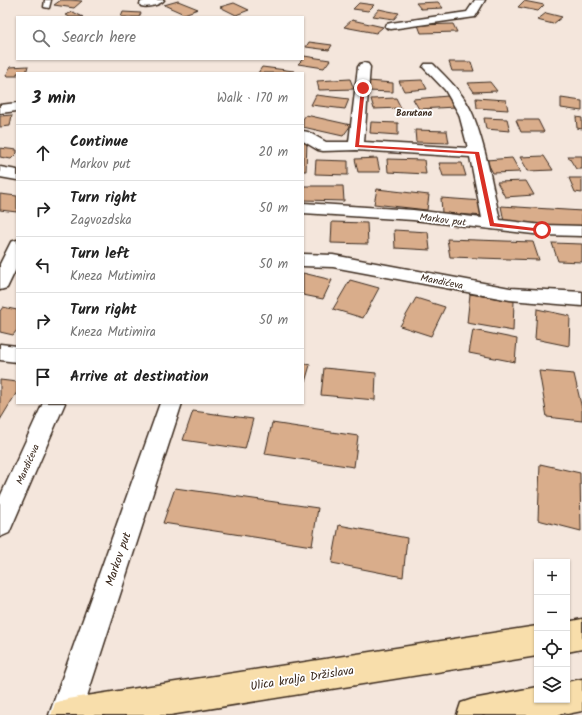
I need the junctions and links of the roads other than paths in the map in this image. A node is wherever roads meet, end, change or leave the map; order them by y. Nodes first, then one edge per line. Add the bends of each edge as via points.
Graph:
1 (48, 0) edge
2 (159, 0) edge
3 (480, 0) edge
4 (145, 4) dead end
5 (47, 6) dead end
6 (391, 26) dead end
7 (364, 66) dead end
8 (429, 67) dead end
9 (16, 107) edge
10 (0, 109) edge
11 (304, 136) edge
12 (356, 146) junction
13 (477, 153) junction
14 (0, 172) edge
15 (16, 175) edge
16 (304, 208) edge
17 (492, 224) junction
18 (582, 231) edge
19 (16, 248) edge
20 (304, 260) edge
21 (0, 284) edge
22 (582, 299) edge
23 (0, 352) edge
24 (16, 354) edge
25 (54, 404) edge
26 (171, 404) edge
27 (0, 525) edge
28 (582, 634) edge
29 (570, 636) edge
30 (534, 641) edge
31 (582, 695) edge
32 (570, 697) edge
33 (539, 703) edge
34 (66, 715) edge
35 (473, 715) edge

1 - 5 lane
2 - 4 street
3 - 6 street via 470,15
7 - 12 street
8 - 13 street via 450,88 466,114
9 - 10 street
11 - 12 street via 323,147
12 - 13 street
13 - 17 street
14 - 15 street
16 - 17 street, Markov put via 413,215
17 - 18 street, Markov put via 542,230
19 - 21 street
20 - 22 street, Mandićeva via 333,261 510,294
23 - 24 street
25 - 27 street, Mandićeva
26 - 34 street, Markov put
28 - 29 highway
30 - 34 highway, Ulica kralja Držislava
31 - 32 highway
33 - 35 highway

